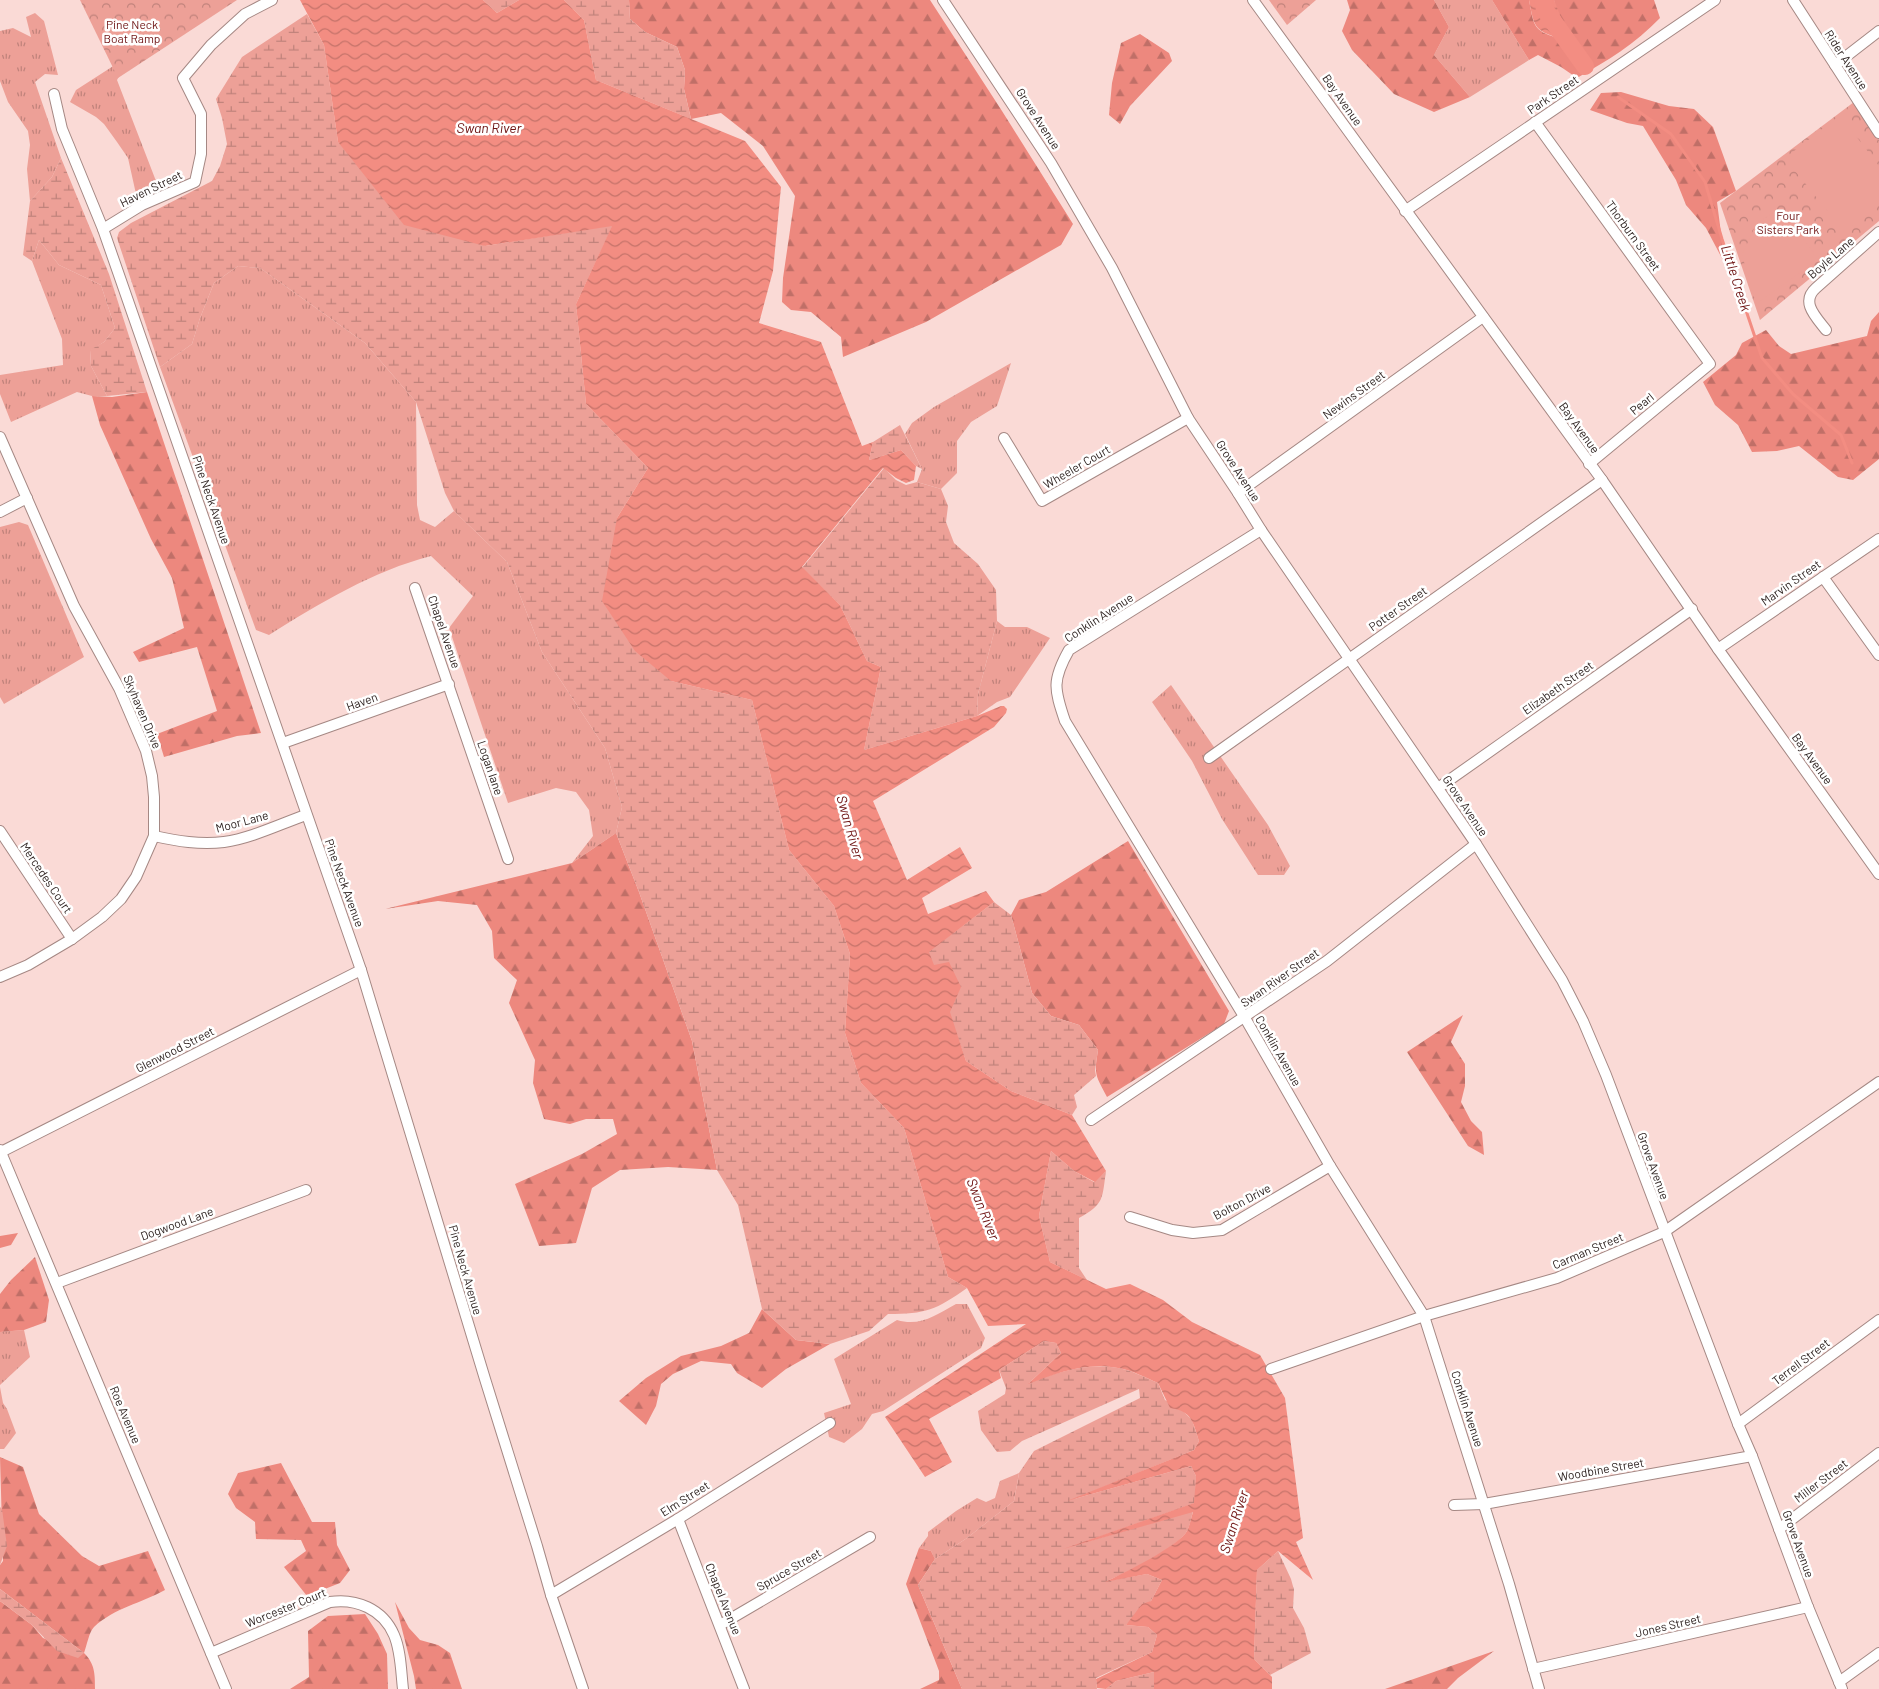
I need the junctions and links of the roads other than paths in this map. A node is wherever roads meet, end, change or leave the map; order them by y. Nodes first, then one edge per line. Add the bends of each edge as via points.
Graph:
1 (272, 0) edge
2 (943, 0) edge
3 (1253, 0) edge
4 (1715, 0) edge
5 (1793, 0) edge
6 (1879, 31) edge
7 (1835, 65) junction
8 (54, 94) dead end
9 (1535, 122) junction
10 (1879, 133) edge
11 (1405, 211) junction
12 (102, 229) junction
13 (1879, 232) edge
14 (1483, 317) junction
15 (1826, 330) dead end
16 (1710, 364) joint
17 (1188, 418) junction
18 (0, 437) edge
19 (1004, 438) dead end
20 (1589, 464) junction
21 (1602, 480) junction
22 (1238, 493) junction
23 (27, 498) junction
24 (0, 512) edge
25 (1261, 530) junction
26 (1879, 539) edge
27 (1823, 577) junction
28 (415, 588) dead end
29 (1692, 609) junction
30 (1718, 649) junction
31 (1879, 655) edge
32 (1349, 659) junction
33 (449, 684) junction
34 (283, 743) junction
35 (1209, 758) dead end
36 (1438, 788) junction
37 (306, 815) junction
38 (0, 831) edge
39 (154, 836) junction
40 (1476, 844) junction
41 (508, 859) dead end
42 (1879, 874) edge
43 (72, 938) junction
44 (361, 970) junction
45 (0, 977) edge
46 (1245, 1018) junction
47 (1879, 1082) edge
48 (1091, 1120) dead end
49 (0, 1151) edge
50 (1330, 1166) junction
51 (306, 1190) dead end
52 (1130, 1217) dead end
53 (1664, 1232) junction
54 (57, 1283) junction
55 (1424, 1316) junction
56 (1879, 1320) edge
57 (1271, 1369) dead end
58 (830, 1423) dead end
59 (1738, 1424) junction
60 (1879, 1453) edge
61 (1752, 1456) junction
62 (1484, 1504) junction
63 (1454, 1505) dead end
64 (678, 1519) junction
65 (1779, 1529) junction
66 (870, 1537) dead end
67 (551, 1595) junction
68 (1808, 1607) junction
69 (720, 1624) junction
70 (210, 1653) junction
71 (1879, 1653) edge
72 (1533, 1669) junction
73 (1840, 1686) edge
74 (226, 1689) edge
75 (403, 1689) edge
76 (583, 1689) edge
77 (744, 1689) edge
78 (1539, 1689) edge

1 - 12 street, Haven Street via 246,14 211,45 184,78 201,114 201,154 195,182 142,205
2 - 17 street, Grove Avenue via 1051,163 1112,268
3 - 11 street, Bay Avenue
4 - 9 street, Park Street
5 - 7 street, Rider Avenue
6 - 7 street
7 - 10 street, Rider Avenue
8 - 12 street, Pine Neck Avenue via 62,129
9 - 11 street, Park Street
9 - 16 street, Thorburn Street
11 - 14 street, Bay Avenue
12 - 34 street, Pine Neck Avenue
13 - 15 street, Boyle Lane via 1809,296 1808,304
14 - 20 street, Bay Avenue
14 - 22 street, Newins Street
16 - 20 street, Pearl
17 - 19 street, Wheeler Court via 1042,501
17 - 22 street, Grove Avenue
18 - 23 street, Skyhaven Drive
20 - 21 street, Bay Avenue
21 - 29 street, Bay Avenue
21 - 32 street, Potter Street
22 - 25 street, Grove Avenue
23 - 24 street
23 - 39 street, Skyhaven Drive via 74,606 119,688 146,751 154,797
25 - 32 street, Grove Avenue
25 - 46 street, Conklin Avenue via 1069,650 1056,677 1056,695 1065,721
26 - 27 street, Marvin Street
27 - 30 street, Marvin Street
27 - 31 street
28 - 33 street, Chapel Avenue
29 - 30 street, Bay Avenue
29 - 36 street, Elizabeth Street
30 - 42 street, Bay Avenue
32 - 35 street, Potter Street
32 - 36 street, Grove Avenue
33 - 34 street, Haven
33 - 41 street, Logan lane
34 - 37 street, Pine Neck Avenue
36 - 40 street, Grove Avenue
37 - 39 street, Moor Lane via 224,842 190,843
37 - 44 street, Pine Neck Avenue
38 - 43 street, Mercedes Court
39 - 43 street, Skyhaven Drive via 136,877 121,900
40 - 46 street, Swan River Street via 1327,961
40 - 53 street, Grove Avenue via 1562,980 1583,1021
43 - 45 street, Skyhaven Drive via 28,965
44 - 49 street, Glenwood Street
44 - 67 street, Pine Neck Avenue
46 - 48 street, Swan River Street
46 - 50 street, Conklin Avenue
47 - 53 street, Carman Street
49 - 54 street, Roe Avenue
50 - 52 street, Bolton Drive via 1222,1230 1192,1233
50 - 55 street, Conklin Avenue
51 - 54 street, Dogwood Lane
53 - 55 street, Carman Street via 1557,1278
53 - 59 street, Grove Avenue
54 - 70 street, Roe Avenue
55 - 57 street, Carman Street
55 - 62 street, Conklin Avenue
56 - 59 street, Terrell Street
58 - 64 street, Elm Street
59 - 61 street, Grove Avenue
60 - 65 street, Miller Street
61 - 62 street, Woodbine Street
61 - 65 street, Grove Avenue
62 - 63 street, Woodbine Street
62 - 72 street, Conklin Avenue
64 - 67 street, Elm Street
64 - 69 street, Chapel Avenue
65 - 68 street, Grove Avenue
66 - 69 street, Spruce Street
67 - 76 street, Pine Neck Avenue
68 - 72 street, Jones Street
68 - 73 street, Grove Avenue
69 - 77 street, Chapel Avenue
70 - 74 street, Roe Avenue
70 - 75 street, Worcester Court via 330,1602 343,1600 371,1608 387,1622 395,1636
71 - 73 street
72 - 78 street, Conklin Avenue

